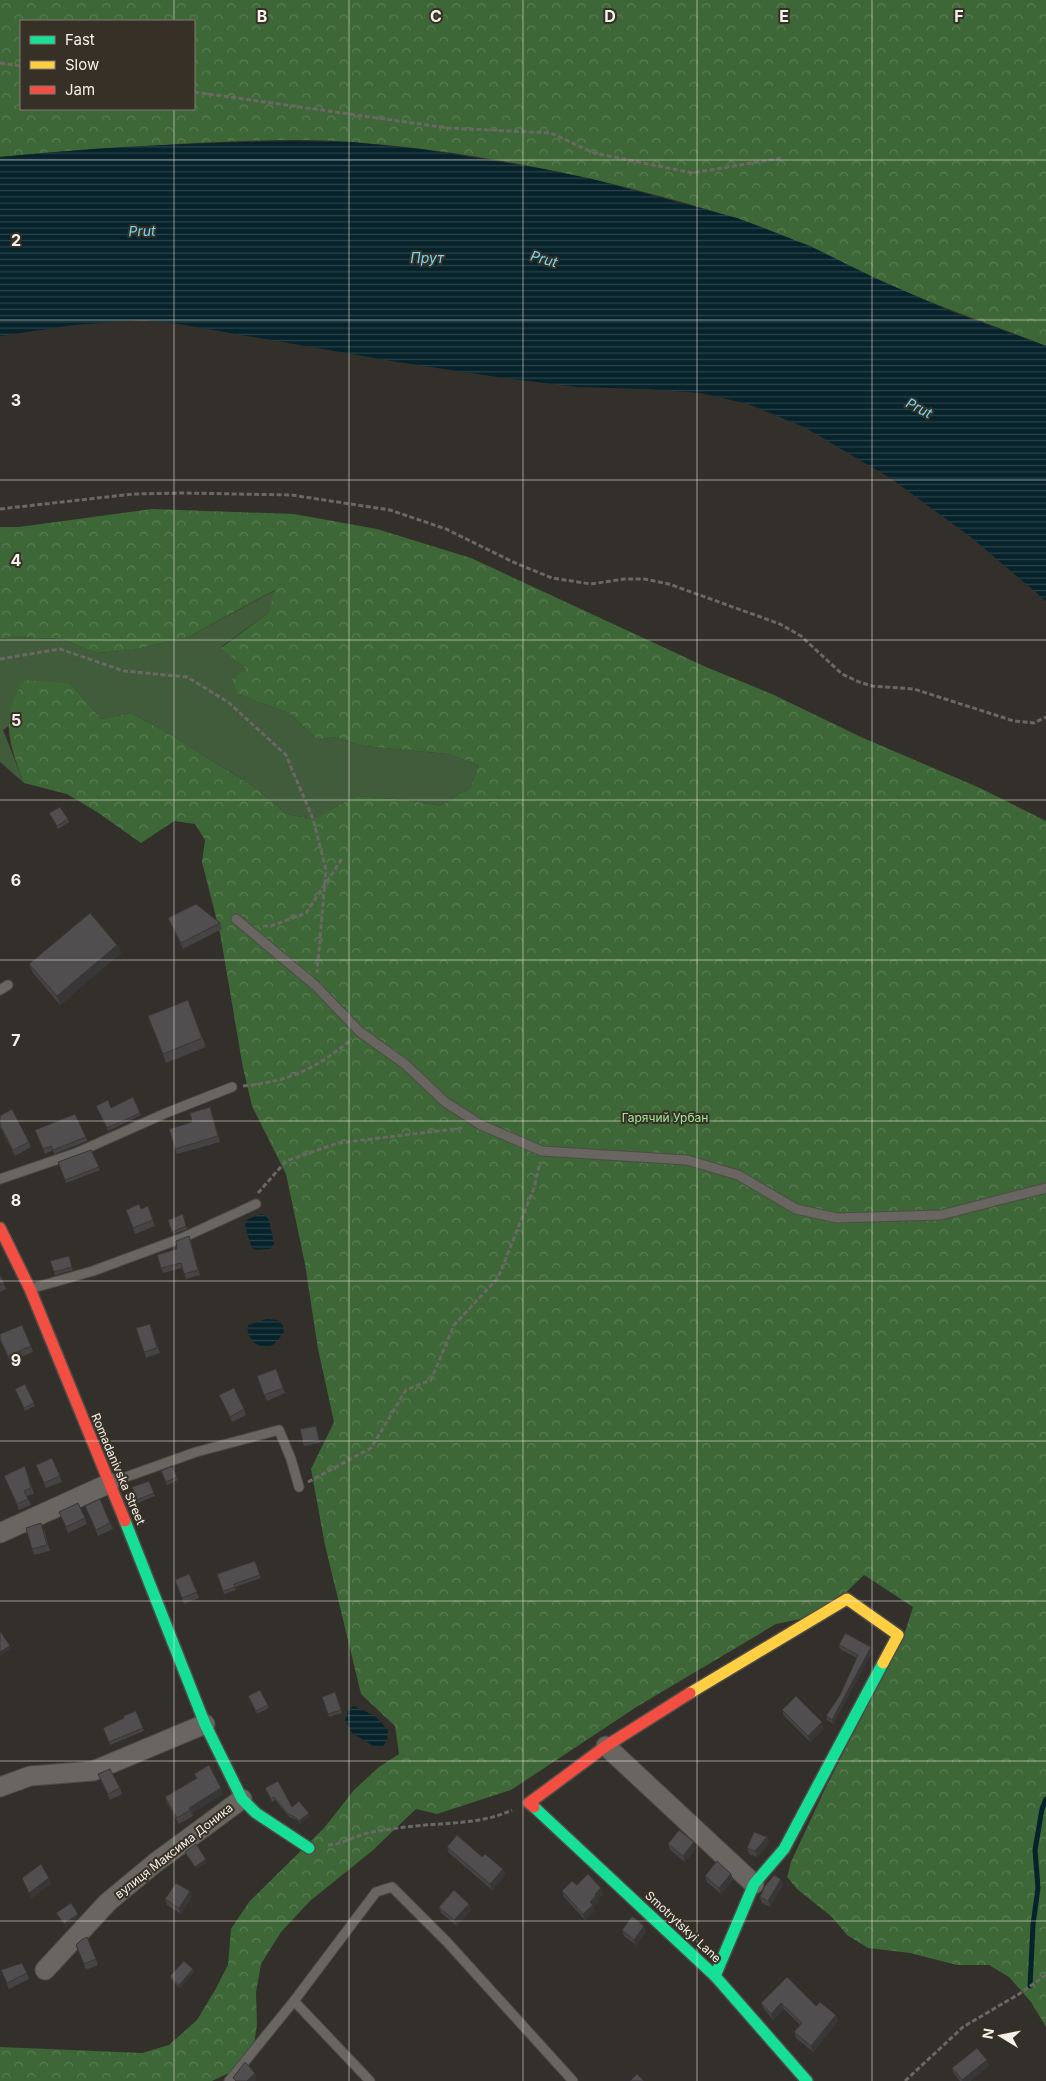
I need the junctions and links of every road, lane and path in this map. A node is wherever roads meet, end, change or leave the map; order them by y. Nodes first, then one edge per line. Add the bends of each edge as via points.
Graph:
1 (0, 63) edge
2 (20, 66) edge
3 (195, 92) edge
4 (782, 158) dead end
5 (0, 509) edge
6 (0, 659) edge
7 (1046, 717) edge
8 (343, 857) dead end
9 (324, 886) junction
10 (236, 918) dead end
11 (245, 926) junction
12 (316, 986) junction
13 (360, 1032) junction
14 (232, 1087) joint
15 (481, 1125) junction
16 (542, 1151) junction
17 (0, 1179) edge
18 (1046, 1188) edge
19 (256, 1204) joint
20 (0, 1228) edge
21 (30, 1288) junction
22 (110, 1483) junction
23 (299, 1487) joint
24 (0, 1533) edge
25 (204, 1724) junction
26 (606, 1746) junction
27 (0, 1787) edge
28 (242, 1799) junction
29 (529, 1803) junction
30 (309, 1848) joint
31 (754, 1884) junction
32 (45, 1970) dead end
33 (1046, 1975) edge
34 (715, 1976) junction
35 (294, 2001) junction
36 (229, 2081) edge
37 (370, 2081) edge
38 (573, 2081) edge
39 (807, 2081) edge
40 (905, 2081) edge

1 - 2 path
3 - 4 path via 448,128 551,133 594,153 692,173
5 - 7 path via 134,494 183,493 291,495 390,510 446,528 552,578 591,584 644,579 669,584 780,624 808,642 842,674 859,682 914,689 1014,721 1034,723
6 - 9 path via 60,649 124,671 187,677 228,702 286,755 313,819 326,870
8 - 9 path
9 - 11 path via 306,913 271,926
9 - 12 path
10 - 11 lane
11 - 12 lane
12 - 13 lane
13 - 14 path via 326,1061 295,1075 268,1083
13 - 15 lane via 405,1064 445,1102
14 - 17 lane via 76,1153
15 - 16 lane
15 - 19 path via 338,1142 286,1160 259,1191
16 - 18 lane via 687,1160 738,1175 796,1209 837,1218 941,1215
16 - 23 path via 534,1188 498,1278 454,1325 431,1380 406,1390 371,1448
19 - 21 lane via 182,1238 93,1271
20 - 21 street, Romadanivska Street
21 - 22 street, Romadanivska Street
22 - 23 lane via 196,1452 279,1430
22 - 24 street
22 - 25 street, Romadanivska Street
25 - 27 street via 93,1771 30,1776
25 - 28 street, Romadanivska Street
26 - 29 street
26 - 31 street
26 - 31 street via 847,1599 898,1634 784,1849
28 - 30 street via 256,1813
28 - 32 street, вулиця Максима Доника via 108,1902
29 - 30 path via 485,1818 362,1834 341,1844
29 - 34 street, Smotrytskyi Lane
31 - 34 street
33 - 40 path via 963,2028
34 - 39 street, Smotrytskyi Lane
35 - 36 lane
35 - 37 lane
35 - 38 lane via 376,1892 392,1887 447,1942

